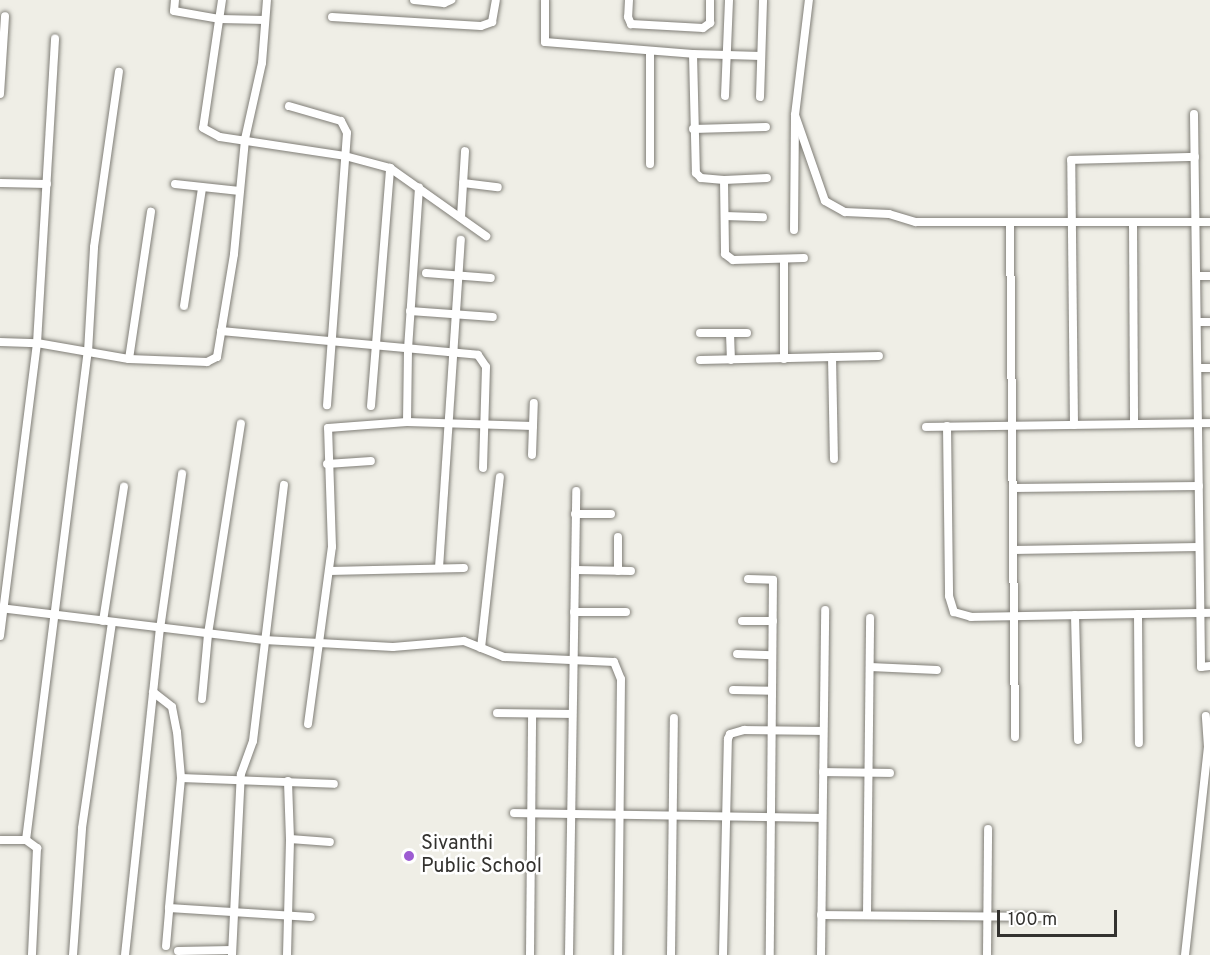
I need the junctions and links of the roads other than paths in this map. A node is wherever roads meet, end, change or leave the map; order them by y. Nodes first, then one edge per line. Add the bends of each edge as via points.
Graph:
1 (175, 0) edge
2 (222, 0) edge
3 (267, 0) edge
4 (414, 0) edge
5 (451, 0) edge
6 (496, 0) edge
7 (545, 0) edge
8 (629, 0) edge
9 (710, 0) edge
10 (729, 0) edge
11 (763, 0) edge
12 (808, 0) edge
13 (5, 16) dead end
14 (332, 17) dead end
15 (220, 19) junction
16 (265, 20) junction
17 (55, 39) dead end
18 (650, 52) junction
19 (693, 54) junction
20 (727, 55) junction
21 (761, 56) junction
22 (119, 72) dead end
23 (0, 94) edge
24 (725, 96) dead end
25 (760, 97) dead end
26 (289, 106) dead end
27 (1194, 114) dead end
28 (795, 115) junction
29 (766, 127) dead end
30 (693, 129) junction
31 (245, 139) junction
32 (465, 150) dead end
33 (345, 156) junction
34 (1195, 157) junction
35 (650, 164) dead end
36 (390, 168) junction
37 (767, 178) dead end
38 (724, 180) junction
39 (0, 183) edge
40 (463, 183) junction
41 (47, 184) junction
42 (175, 184) dead end
43 (419, 187) junction
44 (498, 187) dead end
45 (202, 188) junction
46 (240, 191) junction
47 (151, 212) dead end
48 (725, 216) junction
49 (763, 217) dead end
50 (461, 218) junction
51 (1133, 222) junction
52 (1196, 222) junction
53 (1210, 222) edge
54 (1072, 223) junction
55 (1010, 224) junction
56 (794, 230) dead end
57 (486, 236) dead end
58 (461, 240) dead end
59 (804, 258) dead end
60 (784, 259) junction
61 (426, 273) dead end
62 (460, 276) junction
63 (1197, 276) junction
64 (1210, 276) edge
65 (491, 278) dead end
66 (184, 306) dead end
67 (410, 311) junction
68 (456, 314) junction
69 (493, 317) dead end
70 (1197, 322) junction
71 (1210, 322) edge
72 (221, 331) junction
73 (700, 333) dead end
74 (730, 333) junction
75 (747, 333) dead end
76 (0, 342) edge
77 (37, 343) junction
78 (332, 344) junction
79 (374, 347) junction
80 (408, 349) junction
81 (88, 352) junction
82 (453, 353) junction
83 (879, 356) dead end
84 (832, 357) junction
85 (129, 359) junction
86 (784, 359) junction
87 (700, 360) dead end
88 (731, 360) junction
89 (1198, 368) junction
90 (1210, 368) edge
91 (534, 403) dead end
92 (327, 405) dead end
93 (371, 406) dead end
94 (407, 422) junction
95 (449, 423) junction
96 (484, 423) junction
97 (1198, 423) junction
98 (1210, 423) edge
99 (241, 424) dead end
100 (1134, 424) junction
101 (1012, 425) junction
102 (1074, 425) junction
103 (533, 426) junction
104 (947, 426) junction
105 (926, 427) dead end
106 (532, 455) dead end
107 (834, 459) dead end
108 (371, 461) dead end
109 (327, 464) junction
110 (483, 468) dead end
111 (182, 474) dead end
112 (500, 477) dead end
113 (284, 485) dead end
114 (1199, 486) junction
115 (124, 487) dead end
116 (1012, 488) junction
117 (576, 491) dead end
118 (575, 514) junction
119 (611, 514) dead end
120 (618, 537) dead end
121 (1199, 547) junction
122 (1013, 550) junction
123 (439, 568) junction
124 (464, 568) dead end
125 (575, 570) junction
126 (329, 571) junction
127 (618, 571) junction
128 (631, 571) dead end
129 (748, 579) dead end
130 (2, 608) edge
131 (825, 610) dead end
132 (574, 612) junction
133 (626, 612) dead end
134 (1200, 613) junction
135 (1210, 613) edge
136 (1138, 614) junction
137 (56, 615) junction
138 (1075, 615) junction
139 (1014, 616) junction
140 (870, 618) dead end
141 (742, 621) dead end
142 (773, 621) junction
143 (108, 622) junction
144 (160, 628) junction
145 (208, 634) junction
146 (0, 636) edge
147 (264, 640) junction
148 (320, 644) junction
149 (481, 648) junction
150 (737, 654) dead end
151 (772, 655) junction
152 (573, 659) junction
153 (1210, 666) edge
154 (870, 667) junction
155 (937, 670) dead end
156 (734, 690) dead end
157 (772, 691) junction
158 (153, 692) junction
159 (202, 699) dead end
160 (497, 713) dead end
161 (532, 714) junction
162 (572, 714) junction
163 (1206, 716) dead end
164 (674, 718) dead end
165 (308, 724) dead end
166 (772, 730) junction
167 (824, 731) junction
168 (1015, 737) dead end
169 (1078, 740) dead end
170 (1139, 743) dead end
171 (823, 772) junction
172 (868, 773) junction
173 (890, 773) dead end
174 (180, 778) junction
175 (240, 779) junction
176 (288, 781) junction
177 (334, 784) dead end
178 (513, 813) dead end
179 (531, 814) junction
180 (571, 814) junction
181 (620, 815) junction
182 (672, 816) junction
183 (726, 817) junction
184 (771, 818) junction
185 (822, 818) junction
186 (988, 829) dead end
187 (290, 839) junction
188 (0, 840) edge
189 (26, 840) junction
190 (330, 842) dead end
191 (169, 909) junction
192 (234, 911) junction
193 (821, 915) junction
194 (867, 915) junction
195 (287, 916) junction
196 (988, 916) junction
197 (310, 917) dead end
198 (1047, 917) dead end
199 (166, 946) dead end
200 (177, 951) dead end
201 (232, 952) edge
202 (32, 955) edge
203 (73, 955) edge
204 (125, 955) edge
205 (287, 955) edge
206 (530, 955) edge
207 (569, 955) edge
208 (618, 955) edge
209 (671, 955) edge
210 (723, 955) edge
211 (770, 955) edge
212 (820, 955) edge
213 (987, 955) edge
214 (1185, 955) edge

1 - 15 street via 174,11
2 - 15 street
3 - 16 street
4 - 5 street
6 - 14 street via 492,22 481,26
7 - 18 street via 544,42
8 - 9 street via 627,17 631,24 703,28 710,23
10 - 20 street
11 - 21 street
12 - 28 street
13 - 23 street
15 - 16 street
15 - 31 street via 203,128 220,137
16 - 31 street via 262,63
17 - 41 street
18 - 19 street
18 - 35 street
19 - 20 street
19 - 30 street
20 - 21 street
20 - 24 street
21 - 25 street
22 - 81 street via 94,247
26 - 33 street via 341,121 347,133
27 - 34 street
28 - 55 street via 825,201 845,212 890,214 916,222
28 - 56 street
29 - 30 street
30 - 38 street via 696,173 700,178
31 - 33 street
31 - 46 street
32 - 40 street
33 - 36 street
33 - 78 street
34 - 52 street
34 - 54 street via 1071,160
36 - 43 street
36 - 79 street
37 - 38 street
38 - 48 street
39 - 41 street
40 - 44 street
40 - 50 street
41 - 77 street
42 - 45 street
43 - 50 street
43 - 67 street
45 - 46 street
45 - 66 street
46 - 72 street
47 - 85 street
48 - 49 street
48 - 60 street via 728,258
50 - 57 street
51 - 52 street
51 - 54 street
51 - 100 street
52 - 53 street
52 - 63 street
54 - 55 street
54 - 102 street
55 - 101 street
58 - 62 street
59 - 60 street
60 - 86 street
61 - 62 street
62 - 65 street
62 - 68 street
63 - 64 street
63 - 70 street
67 - 68 street
67 - 80 street
68 - 69 street
68 - 82 street
70 - 71 street
70 - 89 street
72 - 78 street
72 - 85 street via 214,360
73 - 74 street
74 - 75 street
74 - 88 street
76 - 77 street
77 - 81 street
77 - 130 street
78 - 79 street
78 - 92 street
79 - 80 street
79 - 93 street
80 - 82 street
80 - 94 street
81 - 85 street
81 - 137 street
82 - 95 street
82 - 96 street via 483,359
83 - 84 street
84 - 86 street
84 - 107 street
86 - 88 street
87 - 88 street
89 - 90 street
89 - 97 street
91 - 103 street
94 - 95 street
94 - 109 street via 328,428
95 - 96 street
95 - 123 street
96 - 103 street
96 - 110 street
97 - 98 street
97 - 100 street
97 - 114 street
99 - 145 street
100 - 102 street
101 - 102 street
101 - 104 street
101 - 116 street
103 - 106 street
104 - 105 street
104 - 139 street via 950,605 962,616
108 - 109 street
109 - 126 street via 332,511
111 - 144 street
112 - 149 street
113 - 147 street
114 - 116 street
114 - 121 street
115 - 143 street
116 - 122 street
117 - 118 street
118 - 119 street
118 - 125 street
120 - 127 street
121 - 122 street
121 - 134 street
122 - 139 street
123 - 124 street
123 - 126 street
125 - 127 street
125 - 132 street
126 - 148 street
127 - 128 street
129 - 142 street via 773,580
130 - 137 street
130 - 146 street
131 - 167 street
132 - 133 street
132 - 152 street
134 - 135 street
134 - 136 street
134 - 153 street via 1201,667
136 - 138 street
136 - 170 street
137 - 143 street
137 - 189 street
138 - 139 street
138 - 169 street
139 - 168 street
140 - 154 street
141 - 142 street
142 - 151 street
143 - 144 street
143 - 203 street via 82,828
144 - 145 street
144 - 158 street
145 - 147 street
145 - 159 street
147 - 148 street
147 - 175 street via 253,741
148 - 149 street via 393,646 464,641
148 - 165 street
149 - 152 street via 504,657
150 - 151 street
151 - 157 street
152 - 162 street
152 - 181 street via 611,661 620,670
154 - 155 street
154 - 172 street
156 - 157 street
157 - 166 street
158 - 174 street via 167,700 175,712
158 - 204 street
160 - 161 street
161 - 162 street
161 - 179 street
162 - 180 street
163 - 214 street via 1208,747
164 - 182 street
166 - 167 street
166 - 183 street via 736,731 728,739
166 - 184 street
167 - 171 street
171 - 172 street
171 - 185 street
172 - 173 street
172 - 194 street
174 - 175 street
174 - 191 street
175 - 176 street
175 - 192 street
176 - 177 street
176 - 187 street
178 - 179 street
179 - 180 street
179 - 206 street
180 - 181 street
180 - 207 street
181 - 182 street
181 - 208 street
182 - 183 street
182 - 209 street
183 - 184 street
183 - 210 street
184 - 185 street
184 - 211 street
185 - 193 street
186 - 196 street
187 - 190 street
187 - 195 street
188 - 189 street
189 - 202 street via 37,848
191 - 192 street
191 - 199 street
192 - 195 street
192 - 201 street
193 - 194 street
193 - 212 street
194 - 196 street
195 - 197 street
195 - 205 street
196 - 198 street
196 - 213 street
200 - 201 street

